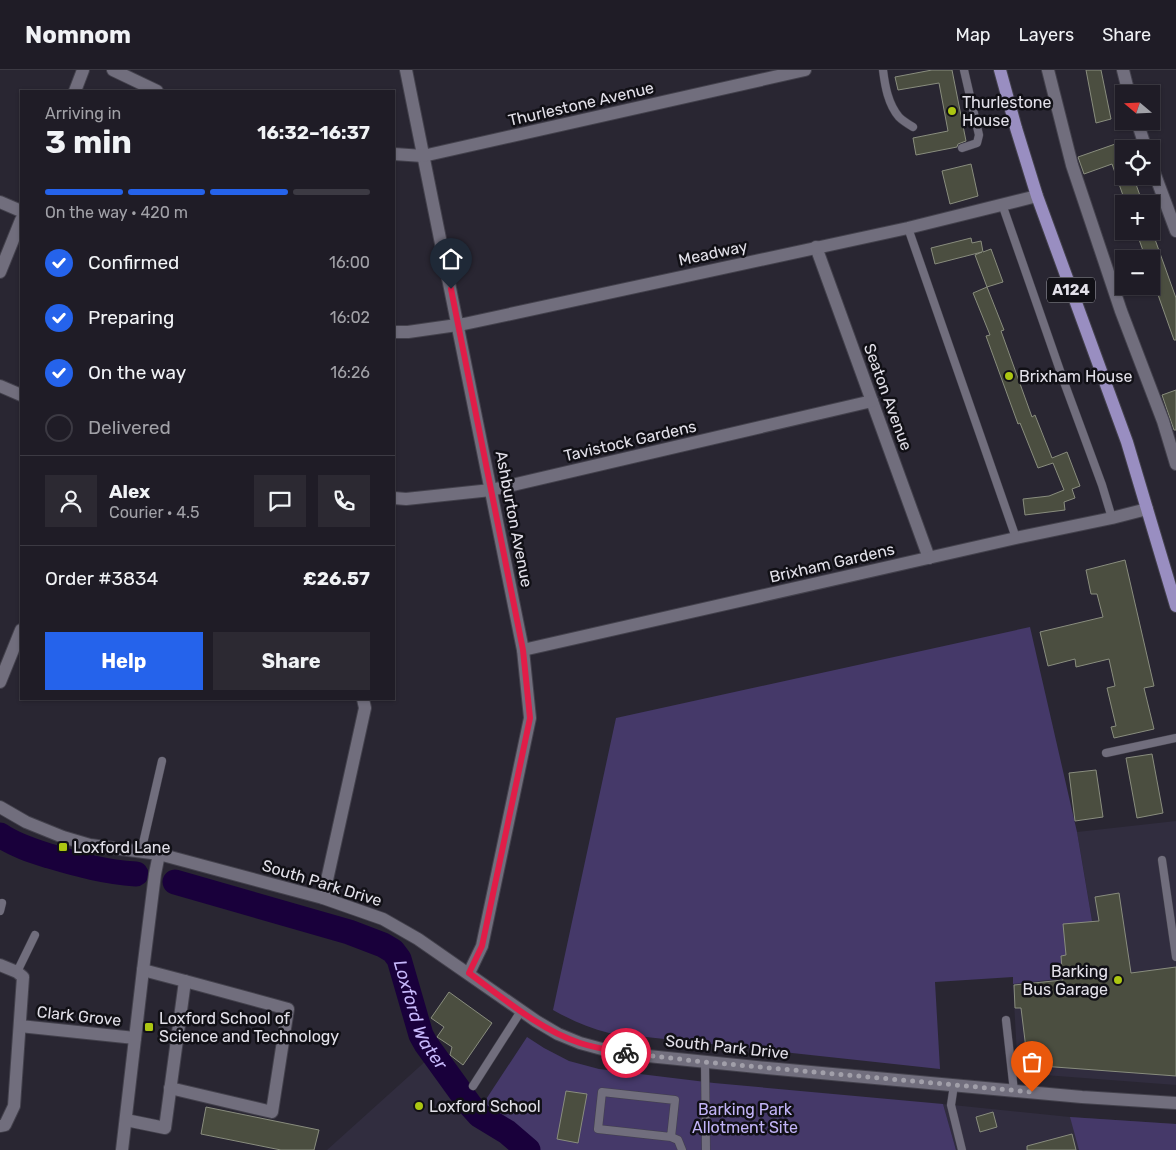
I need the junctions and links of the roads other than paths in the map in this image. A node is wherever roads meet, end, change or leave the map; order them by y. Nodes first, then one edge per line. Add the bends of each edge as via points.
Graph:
1 (83, 70) edge
2 (113, 70) edge
3 (406, 70) edge
4 (805, 70) edge
5 (883, 70) edge
6 (964, 70) edge
7 (1000, 70) edge
8 (1048, 70) edge
9 (1123, 70) edge
10 (1127, 85) edge
11 (75, 90) edge
12 (155, 90) edge
13 (913, 127) dead end
14 (962, 148) dead end
15 (395, 154) edge
16 (423, 156) junction
17 (1159, 185) edge
18 (1037, 196) junction
19 (0, 202) edge
20 (1002, 204) junction
21 (20, 211) edge
22 (20, 222) edge
23 (908, 228) junction
24 (1176, 231) edge
25 (816, 246) junction
26 (0, 272) edge
27 (458, 325) junction
28 (395, 332) edge
29 (0, 386) edge
30 (20, 395) edge
31 (872, 401) junction
32 (1176, 464) edge
33 (491, 490) junction
34 (395, 498) edge
35 (1147, 509) junction
36 (1112, 518) junction
37 (1016, 538) junction
38 (929, 558) junction
39 (1176, 606) edge
40 (20, 632) edge
41 (523, 650) junction
42 (0, 682) edge
43 (363, 700) edge
44 (1176, 738) edge
45 (1106, 753) dead end
46 (162, 761) dead end
47 (0, 807) edge
48 (141, 852) junction
49 (159, 854) junction
50 (1162, 860) dead end
51 (323, 898) junction
52 (35, 935) dead end
53 (1176, 957) edge
54 (0, 965) edge
55 (143, 970) junction
56 (17, 972) junction
57 (469, 973) junction
58 (185, 981) junction
59 (521, 1011) junction
60 (1006, 1020) dead end
61 (20, 1026) junction
62 (135, 1038) junction
63 (705, 1062) junction
64 (954, 1085) junction
65 (473, 1086) dead end
66 (170, 1088) junction
67 (1014, 1091) junction
68 (1176, 1104) edge
69 (126, 1120) junction
70 (0, 1126) edge
71 (671, 1137) junction
72 (122, 1150) edge
73 (682, 1150) edge
74 (706, 1150) edge
75 (962, 1150) edge

1 - 11 street
2 - 12 street
3 - 16 street, Ashburton Avenue
4 - 16 street, Thurlestone Avenue
5 - 13 lane via 890,102 901,119
6 - 14 lane via 979,135 977,144
7 - 18 main road, A124
8 - 32 street via 1072,165
9 - 10 street
15 - 16 street, Thurlestone Avenue
16 - 27 street, Ashburton Avenue
17 - 24 street
18 - 20 street, Meadway
18 - 35 main road, A124 via 1121,425
19 - 21 street
20 - 23 street, Meadway
20 - 36 lane
22 - 26 street
23 - 25 street, Meadway
23 - 37 lane
25 - 27 street, Meadway
25 - 31 street, Seaton Avenue
27 - 28 street, Meadway
27 - 33 street, Ashburton Avenue
29 - 30 street
31 - 33 street, Tavistock Gardens
31 - 38 street, Seaton Avenue
33 - 34 street, Tavistock Gardens
33 - 41 street, Ashburton Avenue
35 - 36 street, Brixham Gardens
35 - 39 main road, A124
36 - 37 street, Brixham Gardens
37 - 38 street, Brixham Gardens
38 - 41 street, Brixham Gardens
40 - 42 street
41 - 57 street, Ashburton Avenue via 530,718 482,946
43 - 51 street via 365,708
44 - 45 lane
46 - 48 lane
47 - 48 street, South Park Drive via 63,837 90,845
48 - 49 street, South Park Drive
49 - 51 street, South Park Drive
49 - 55 street
50 - 53 lane
51 - 57 street, South Park Drive via 383,919
52 - 56 lane
54 - 56 street
55 - 58 street
55 - 62 street
56 - 61 street via 23,977
57 - 59 street, South Park Drive
58 - 66 street
58 - 66 street via 288,1009 272,1112
59 - 63 street, South Park Drive via 558,1034 580,1043 638,1055
59 - 65 lane
60 - 67 lane
61 - 62 street, Clark Grove
61 - 70 street via 14,1106 5,1125
62 - 69 street
63 - 64 street, South Park Drive
63 - 74 lane
64 - 67 street, South Park Drive
64 - 75 lane via 951,1105
66 - 69 street via 165,1128
67 - 68 street, South Park Drive
69 - 72 street
71 - 71 lane via 598,1129 602,1092 675,1100
71 - 73 lane via 678,1140

